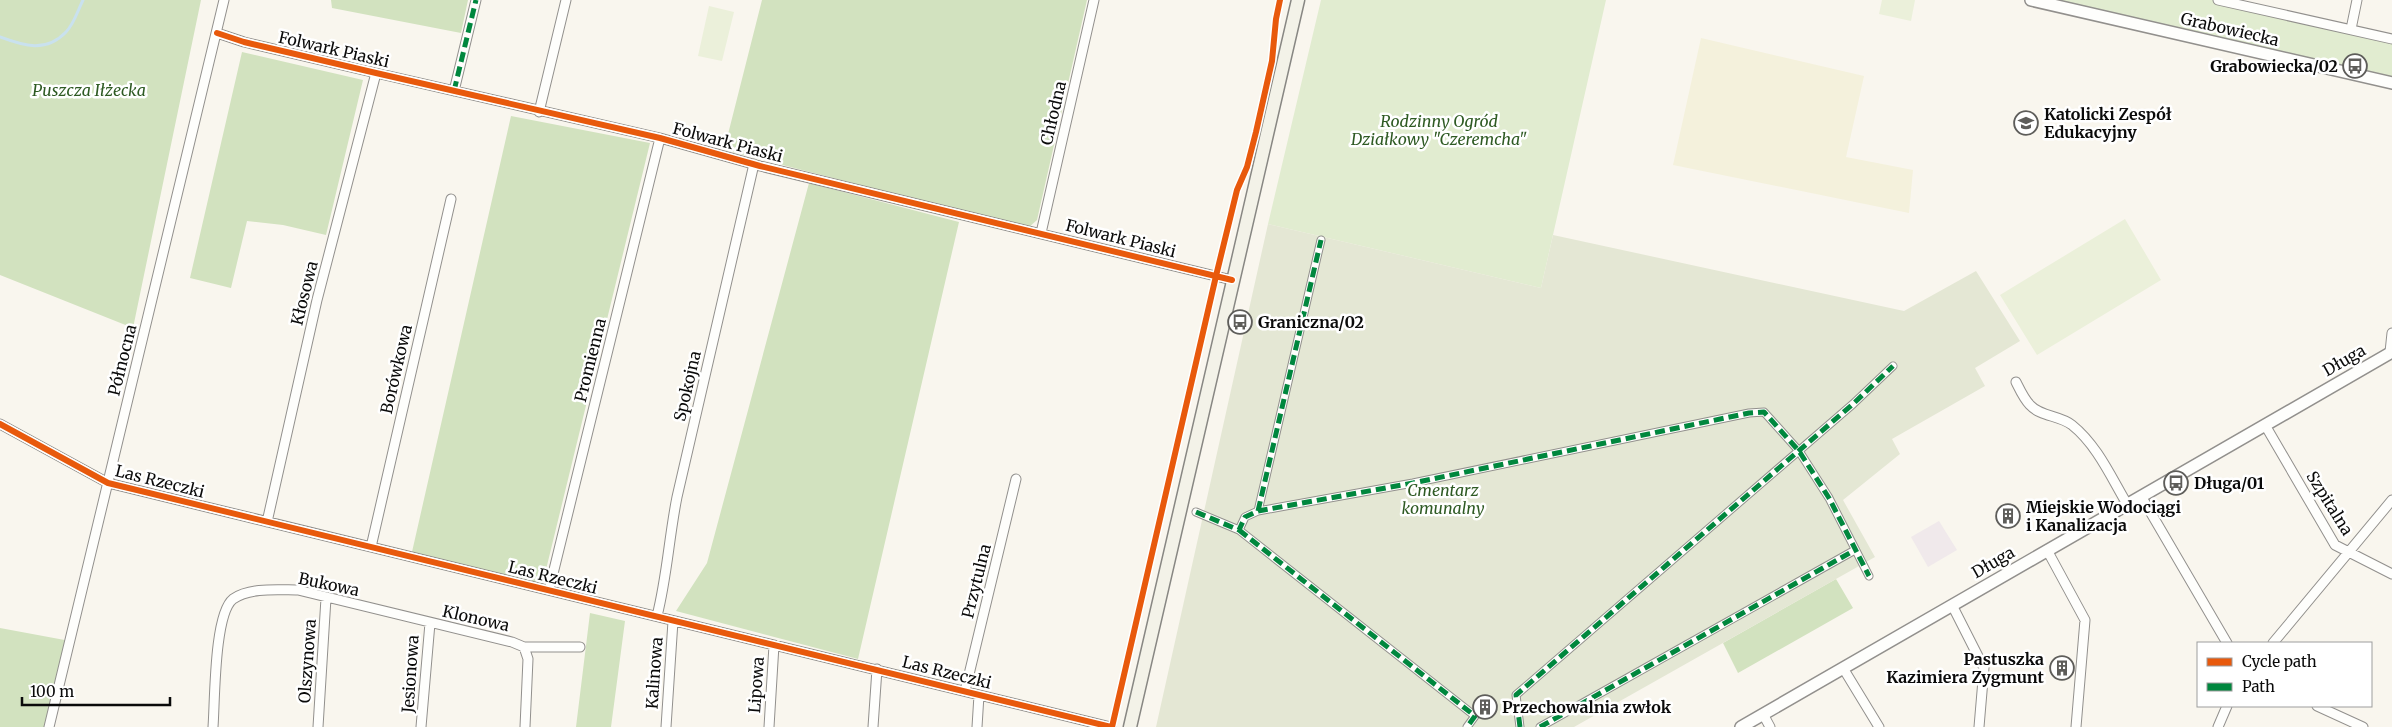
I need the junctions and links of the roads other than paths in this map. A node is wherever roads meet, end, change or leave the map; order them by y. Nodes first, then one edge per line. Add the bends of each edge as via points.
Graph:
1 (224, 0) edge
2 (476, 0) edge
3 (566, 0) edge
4 (1094, 0) edge
5 (1298, 0) edge
6 (2031, 0) edge
7 (2218, 0) edge
8 (2358, 0) edge
9 (2351, 30) junction
10 (217, 33) junction
11 (2392, 39) edge
12 (376, 73) junction
13 (2392, 83) edge
14 (454, 91) junction
15 (539, 112) junction
16 (660, 138) junction
17 (754, 164) junction
18 (451, 199) dead end
19 (1041, 233) junction
20 (1321, 240) dead end
21 (1232, 280) junction
22 (2392, 333) edge
23 (2391, 352) edge
24 (1893, 366) dead end
25 (2016, 382) dead end
26 (0, 424) edge
27 (2265, 425) junction
28 (1799, 451) junction
29 (1016, 479) dead end
30 (108, 483) junction
31 (2141, 496) junction
32 (2392, 500) edge
33 (2127, 504) junction
34 (1258, 511) junction
35 (1196, 512) dead end
36 (267, 522) junction
37 (1239, 530) junction
38 (371, 547) junction
39 (1855, 550) junction
40 (2047, 550) junction
41 (2348, 552) junction
42 (2392, 574) edge
43 (1868, 576) dead end
44 (549, 590) junction
45 (326, 598) junction
46 (1952, 605) junction
47 (657, 616) junction
48 (673, 621) junction
49 (430, 623) junction
50 (2226, 642) edge
51 (2274, 642) edge
52 (774, 645) junction
53 (580, 646) dead end
54 (524, 647) junction
55 (1843, 668) junction
56 (877, 669) junction
57 (965, 691) junction
58 (979, 694) junction
59 (2228, 707) edge
60 (2319, 707) edge
61 (1763, 714) junction
62 (49, 727) edge
63 (213, 727) edge
64 (318, 727) edge
65 (421, 727) edge
66 (525, 727) edge
67 (666, 727) edge
68 (769, 727) edge
69 (873, 727) edge
70 (977, 727) edge
71 (1111, 727) edge
72 (1130, 727) edge
73 (1467, 727) edge
74 (1520, 727) edge
75 (1540, 727) edge
76 (1741, 727) edge
77 (1770, 727) edge
78 (1879, 727) edge
79 (1979, 727) edge
80 (2076, 727) edge
81 (2218, 727) edge
82 (2362, 727) edge

1 - 10 street, Północna
2 - 14 street
3 - 15 street
4 - 19 street, Chłodna
5 - 21 main road
6 - 13 street, Grabowiecka
7 - 9 street, Grabowiecka
8 - 9 street
9 - 11 street, Grabowiecka
10 - 12 street, Folwark Piaski
10 - 30 street, Północna
12 - 14 street, Folwark Piaski
12 - 36 street, Kłosowa via 317,300
14 - 15 street, Folwark Piaski
15 - 16 street, Folwark Piaski
16 - 17 street, Folwark Piaski
16 - 44 street, Promienna
17 - 19 street, Folwark Piaski
17 - 47 street, Spokojna via 677,496 668,542 667,576
18 - 38 street, Borówkowa
19 - 21 street, Folwark Piaski
20 - 34 street
21 - 72 main road
22 - 23 street
23 - 27 street, Długa
24 - 28 street
25 - 33 street via 2029,405 2073,426 2097,453
26 - 30 street, Las Rzeczki
27 - 31 street, Długa
27 - 41 street, Szpitalna via 2335,545
28 - 34 street via 1764,412 1749,413 1413,483
28 - 39 street via 1829,498
28 - 74 street via 1516,696
29 - 57 street, Przytulna
30 - 36 street, Las Rzeczki
30 - 62 street, Północna
31 - 33 street, Długa
31 - 50 street
32 - 41 street
33 - 40 street, Długa
34 - 37 street via 1245,517
35 - 37 street
36 - 38 street, Las Rzeczki
37 - 73 street via 1475,716
38 - 44 street, Las Rzeczki
39 - 43 street
39 - 75 street
40 - 46 street, Długa
40 - 80 street via 2085,620
41 - 42 street, Szpitalna
41 - 51 street
44 - 47 street, Las Rzeczki
45 - 49 street, Bukowa
45 - 63 street, Bukowa via 298,590 269,590 234,598 226,607 220,627
45 - 64 street, Olszynowa
46 - 55 street, Długa
46 - 79 street via 1984,668
47 - 48 street, Las Rzeczki
48 - 52 street, Las Rzeczki
48 - 67 street, Kalinowa
49 - 54 street, Klonowa
49 - 65 street, Jesionowa
52 - 56 street, Las Rzeczki
52 - 68 street, Lipowa
53 - 54 street
54 - 66 street, Klonowa via 528,659
55 - 61 street, Długa
55 - 78 street
56 - 57 street, Las Rzeczki
56 - 69 street
57 - 58 street, Las Rzeczki
58 - 70 street
58 - 71 street, Las Rzeczki
59 - 81 street
60 - 82 street
61 - 76 street, Długa
61 - 77 street

